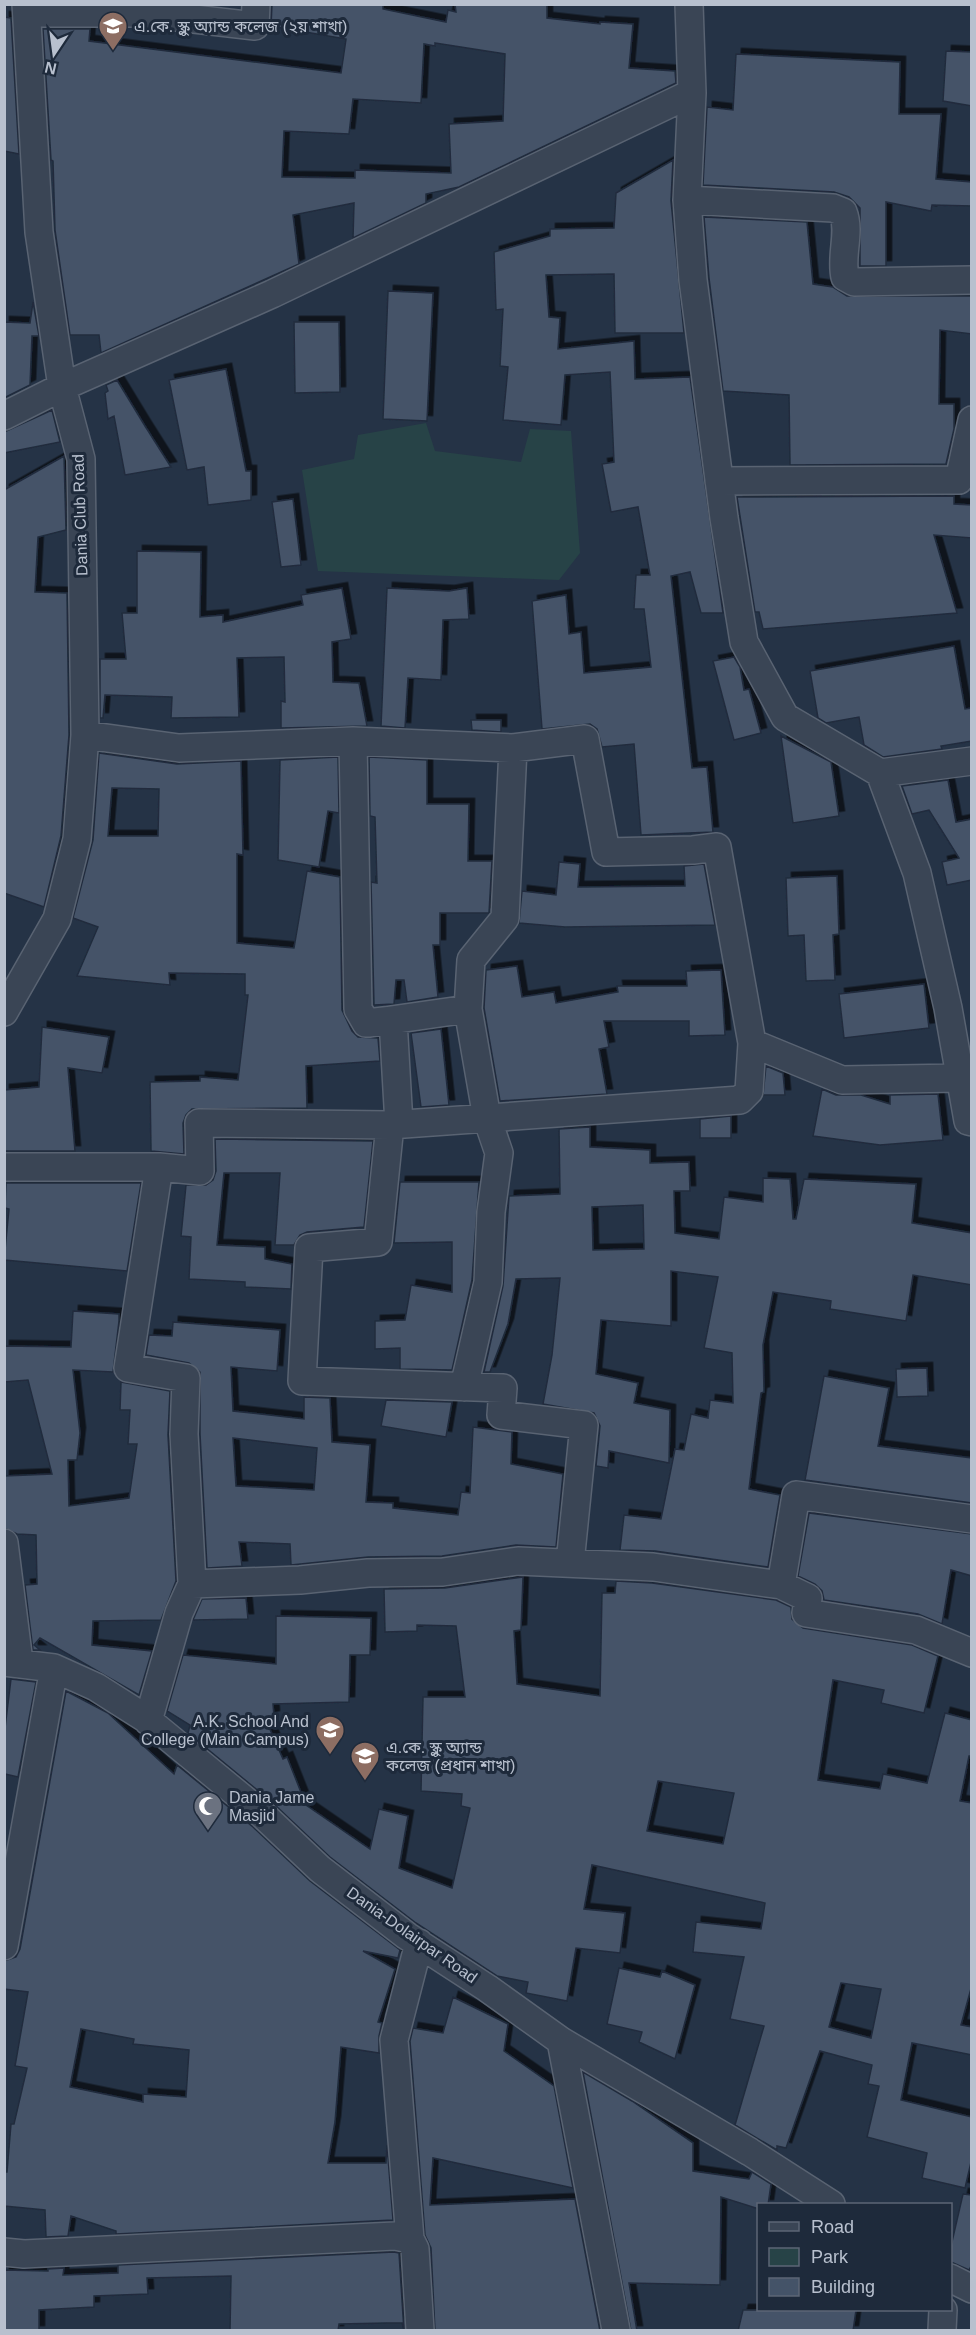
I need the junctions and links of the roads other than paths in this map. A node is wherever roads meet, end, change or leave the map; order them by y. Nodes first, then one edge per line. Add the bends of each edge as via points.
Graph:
1 (256, 4) edge
2 (689, 4) edge
3 (27, 9) edge
4 (692, 93) junction
5 (687, 200) junction
6 (972, 280) edge
7 (62, 387) junction
8 (4, 416) edge
9 (972, 420) edge
10 (719, 481) junction
11 (85, 735) junction
12 (353, 741) junction
13 (513, 747) junction
14 (972, 761) edge
15 (880, 773) junction
16 (468, 1010) junction
17 (4, 1012) edge
18 (370, 1023) junction
19 (752, 1043) junction
20 (959, 1078) junction
21 (487, 1119) junction
22 (972, 1122) edge
23 (395, 1125) junction
24 (4, 1167) edge
25 (159, 1167) junction
26 (464, 1387) junction
27 (972, 1519) edge
28 (4, 1544) edge
29 (570, 1563) junction
30 (192, 1584) junction
31 (781, 1584) junction
32 (972, 1653) edge
33 (12, 1662) edge
34 (54, 1668) junction
35 (148, 1720) junction
36 (419, 1944) junction
37 (4, 1946) edge
38 (561, 2041) junction
39 (828, 2203) edge
40 (410, 2239) junction
41 (4, 2252) edge
42 (952, 2279) edge
43 (972, 2289) edge
44 (944, 2311) edge
45 (420, 2331) edge
46 (616, 2331) edge
47 (942, 2331) edge

1 - 3 street via 255,26 142,14
2 - 4 street
3 - 7 street, Dania Club Road via 39,232
4 - 5 street
4 - 7 street via 272,294
5 - 6 street via 833,208 843,212 847,220 843,268 845,277 854,282
5 - 10 street via 693,280
7 - 8 street
7 - 11 street, Dania Club Road via 81,459
9 - 10 street via 959,480
10 - 15 street via 744,642 786,717
11 - 12 street via 178,748
11 - 17 street, Dania Club Road via 77,839 57,919
12 - 13 street
12 - 18 street via 358,1009 366,1023
13 - 16 street via 505,918 471,960
13 - 19 street via 585,739 606,852 717,847
14 - 15 street
15 - 20 street via 917,873 948,1008
16 - 18 street
16 - 21 street
18 - 23 street via 393,1020
19 - 20 street via 842,1080
19 - 21 street via 749,1090 740,1100
20 - 22 street via 968,1121
21 - 23 street
21 - 26 street via 498,1153 489,1282
23 - 25 street via 199,1123 200,1171
23 - 26 street via 378,1242 309,1248 302,1381
24 - 25 street
25 - 30 street via 128,1368 186,1378 184,1434
26 - 29 street via 503,1388 501,1415 584,1425
27 - 31 street via 796,1495
28 - 33 street
29 - 30 street via 518,1561 443,1572
29 - 31 street via 653,1567
30 - 35 street via 179,1613
31 - 32 street via 808,1598 806,1613 916,1630
33 - 34 street, Dania-Dolairpar Road
34 - 35 street, Dania-Dolairpar Road via 96,1687
34 - 37 street
35 - 36 street, Dania-Dolairpar Road via 263,1815 320,1869
36 - 38 street, Dania-Dolairpar Road
36 - 40 street via 394,2040
38 - 39 street, Dania-Dolairpar Road via 750,2152
38 - 46 street
40 - 41 street via 395,2236
40 - 45 street via 415,2249
42 - 43 street
44 - 47 street

